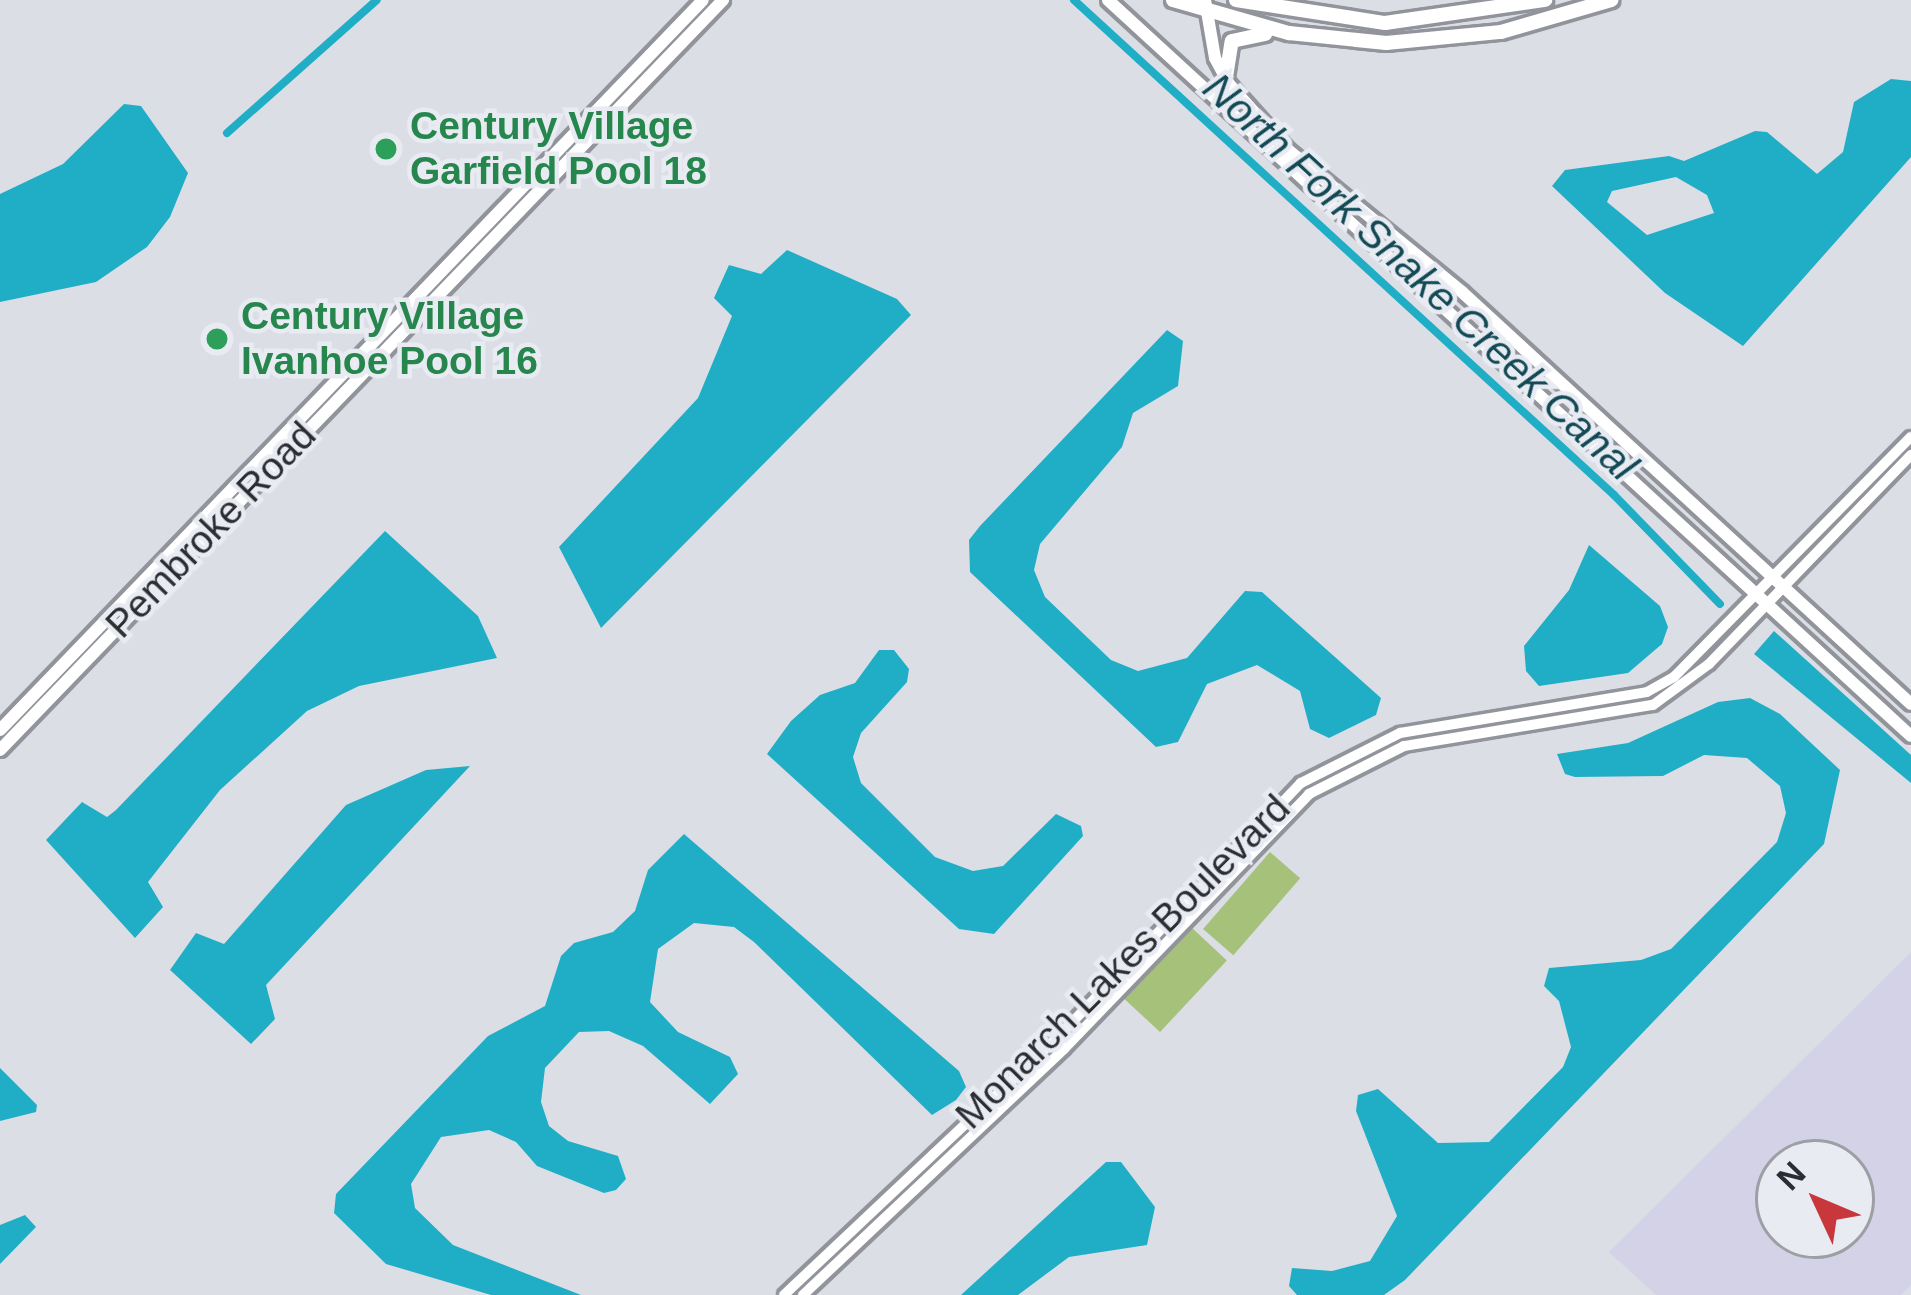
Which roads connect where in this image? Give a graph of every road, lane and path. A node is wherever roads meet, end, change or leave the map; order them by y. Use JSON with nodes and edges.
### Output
{"nodes":[{"id":1,"x":703,"y":0,"type":"edge"},
{"id":2,"x":723,"y":0,"type":"edge"},
{"id":3,"x":1108,"y":0,"type":"edge"},
{"id":4,"x":1173,"y":0,"type":"edge"},
{"id":5,"x":1236,"y":0,"type":"edge"},
{"id":6,"x":1545,"y":0,"type":"edge"},
{"id":7,"x":1611,"y":0,"type":"edge"},
{"id":8,"x":1207,"y":7,"type":"edge"},
{"id":9,"x":697,"y":16,"type":"junction"},
{"id":10,"x":1278,"y":31,"type":"junction"},
{"id":11,"x":1226,"y":77,"type":"junction"},
{"id":12,"x":1911,"y":436,"type":"edge"},
{"id":13,"x":1911,"y":455,"type":"edge"},
{"id":14,"x":1778,"y":582,"type":"junction"},
{"id":15,"x":1756,"y":593,"type":"junction"},
{"id":16,"x":1768,"y":604,"type":"junction"},
{"id":17,"x":1911,"y":704,"type":"edge"},
{"id":18,"x":0,"y":730,"type":"edge"},
{"id":19,"x":1911,"y":736,"type":"edge"},
{"id":20,"x":0,"y":750,"type":"edge"},
{"id":21,"x":784,"y":1295,"type":"edge"},
{"id":22,"x":803,"y":1295,"type":"edge"}],
"edges":[{"from":1,"to":9,"type":"main road","name":"Pembroke Road"},
{"from":2,"to":9,"type":"main road","name":"Pembroke Road"},
{"from":3,"to":15,"type":"main road"},
{"from":4,"to":8,"type":"highway"},
{"from":5,"to":6,"type":"highway"},
{"from":7,"to":10,"type":"highway"},
{"from":8,"to":10,"type":"highway"},
{"from":8,"to":11,"type":"main road"},
{"from":9,"to":18,"type":"main road","name":"Pembroke Road"},
{"from":9,"to":20,"type":"main road","name":"Pembroke Road"},
{"from":10,"to":11,"type":"highway"},
{"from":11,"to":14,"type":"main road"},
{"from":12,"to":14,"type":"street"},
{"from":13,"to":14,"type":"street"},
{"from":14,"to":15,"type":"street","name":"Monarch Lakes Boulevard"},
{"from":14,"to":16,"type":"street","name":"Monarch Lakes Boulevard"},
{"from":14,"to":17,"type":"main road"},
{"from":15,"to":16,"type":"main road"},
{"from":15,"to":21,"type":"street","name":"Monarch Lakes Boulevard"},
{"from":16,"to":19,"type":"main road"},
{"from":16,"to":22,"type":"street","name":"Monarch Lakes Boulevard"}]}
